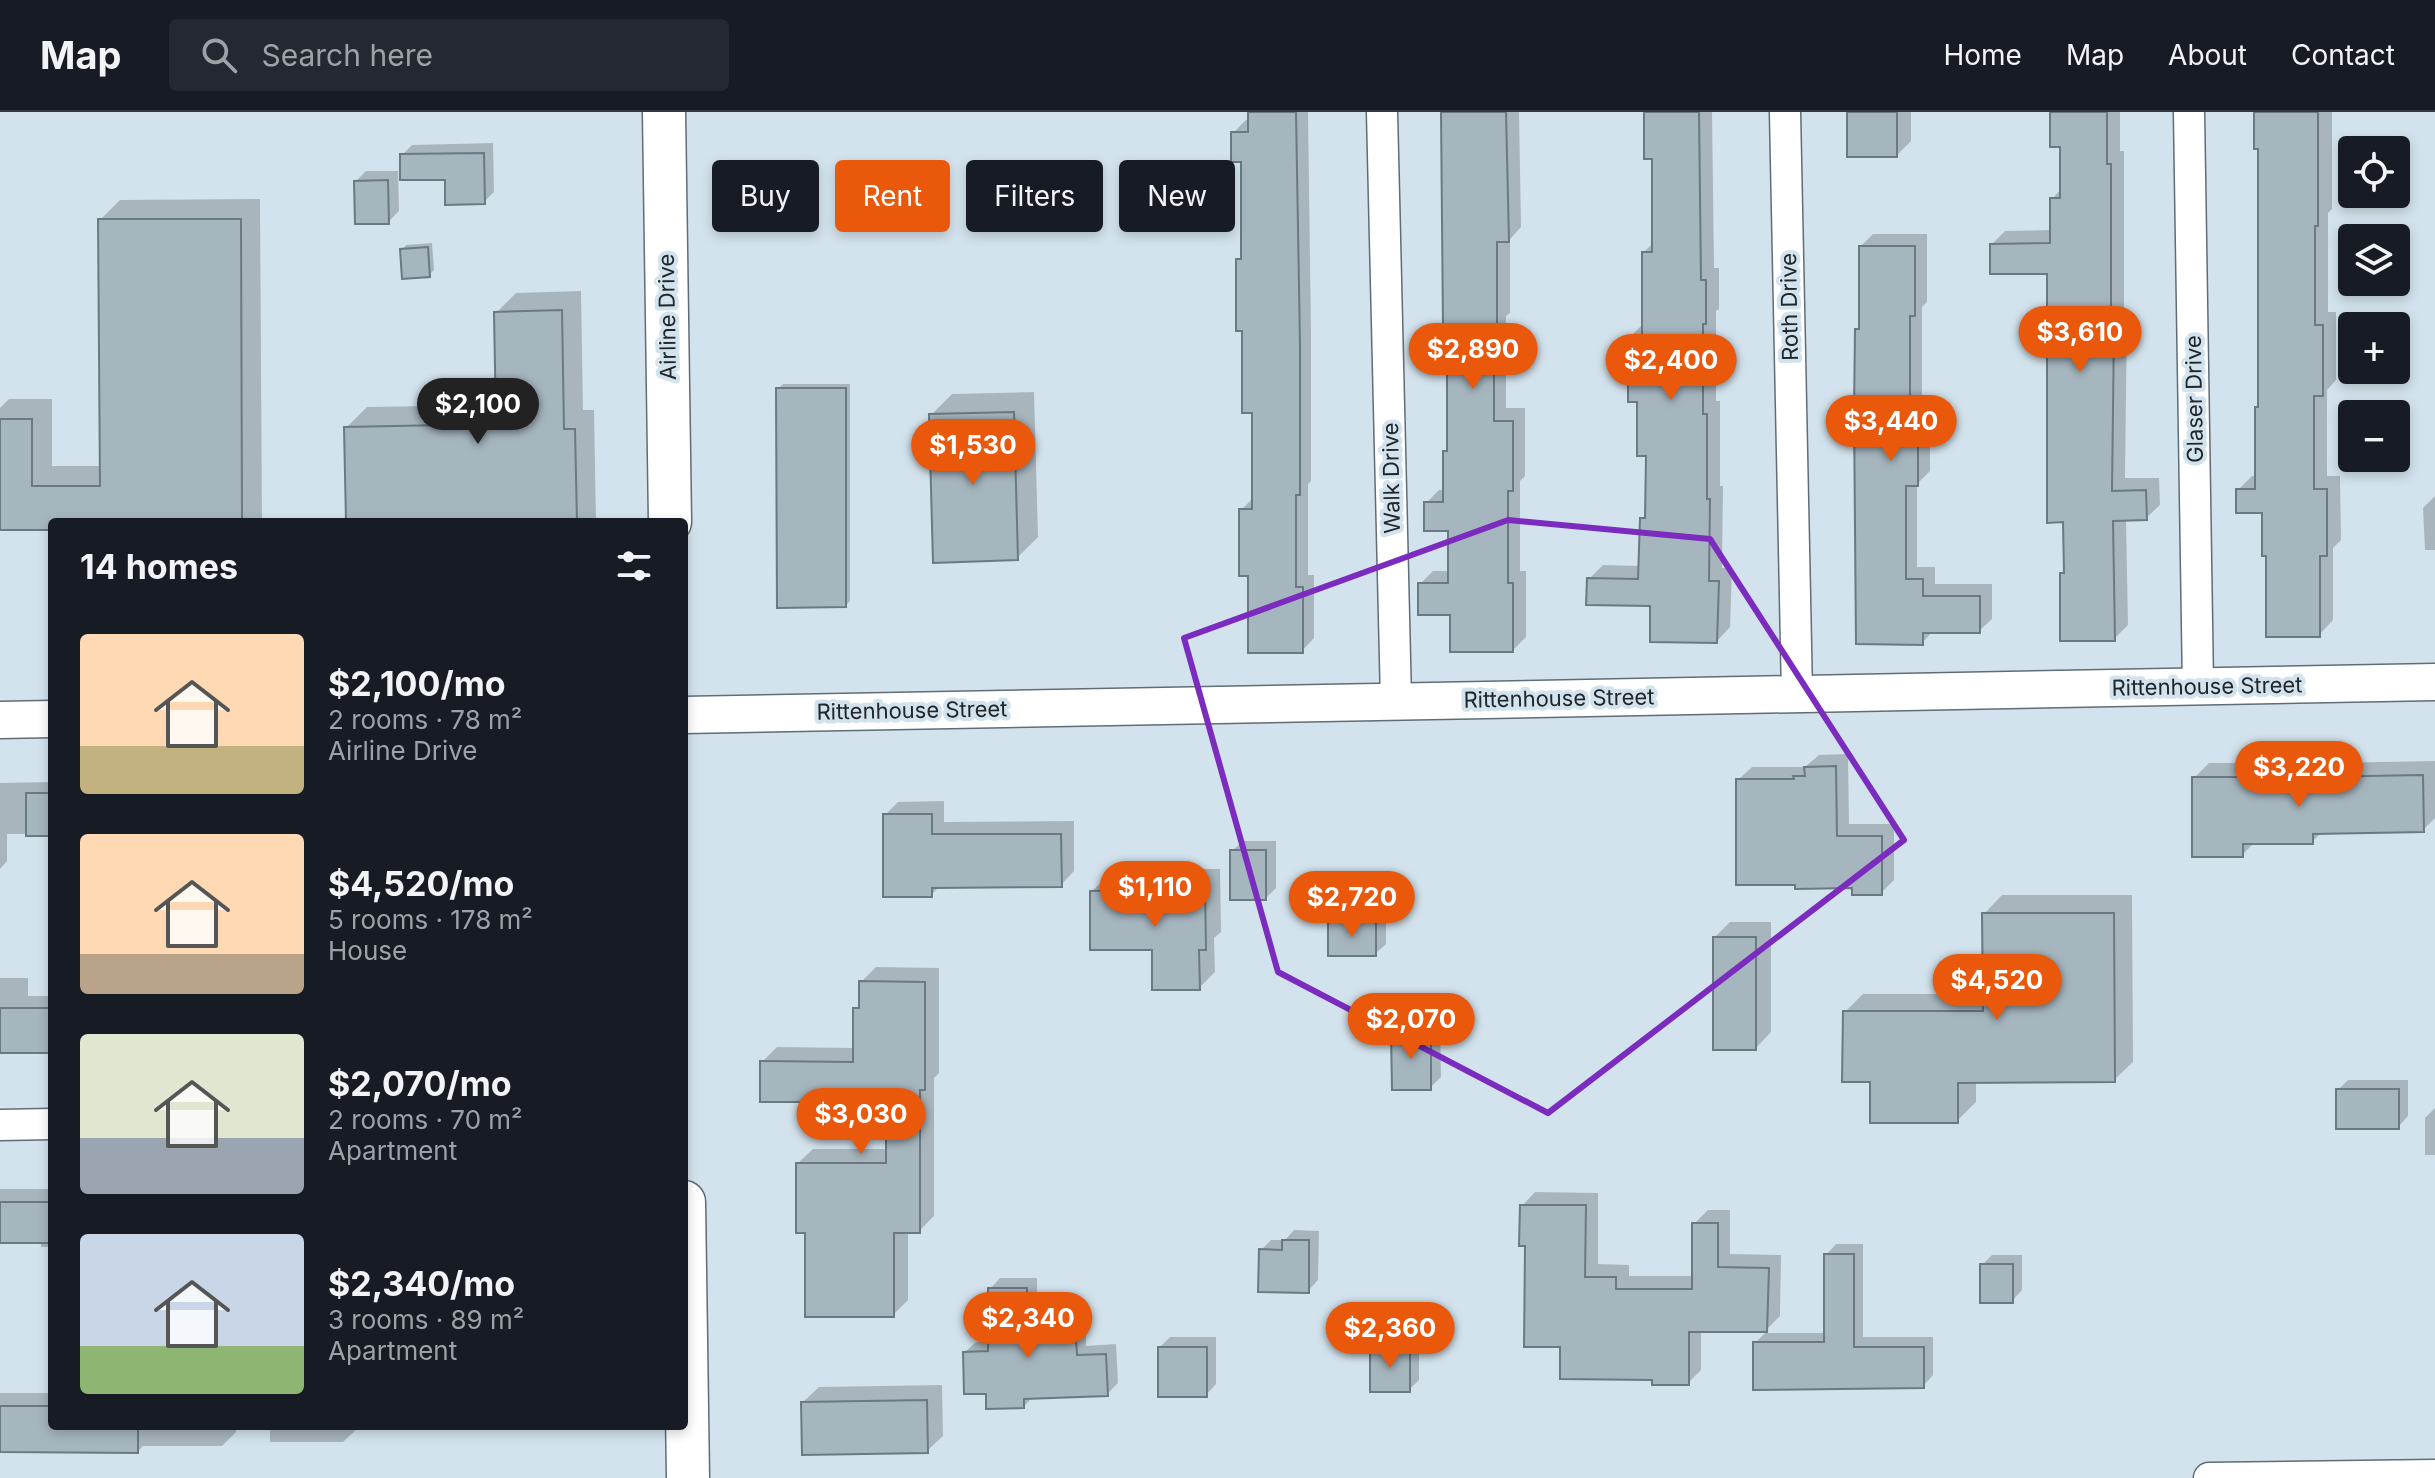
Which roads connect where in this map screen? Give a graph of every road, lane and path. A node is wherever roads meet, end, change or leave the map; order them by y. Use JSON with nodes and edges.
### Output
{"nodes":[{"id":1,"x":664,"y":112,"type":"edge"},
{"id":2,"x":1382,"y":112,"type":"edge"},
{"id":3,"x":1785,"y":112,"type":"edge"},
{"id":4,"x":2189,"y":112,"type":"edge"},
{"id":5,"x":670,"y":518,"type":"edge"},
{"id":6,"x":2435,"y":682,"type":"edge"},
{"id":7,"x":2198,"y":687,"type":"junction"},
{"id":8,"x":1797,"y":694,"type":"junction"},
{"id":9,"x":1396,"y":701,"type":"junction"},
{"id":10,"x":688,"y":715,"type":"edge"},
{"id":11,"x":48,"y":719,"type":"edge"},
{"id":12,"x":0,"y":720,"type":"edge"},
{"id":13,"x":48,"y":1124,"type":"edge"},
{"id":14,"x":0,"y":1125,"type":"edge"},
{"id":15,"x":687,"y":1430,"type":"edge"},
{"id":16,"x":2435,"y":1475,"type":"edge"},
{"id":17,"x":688,"y":1478,"type":"edge"},
{"id":18,"x":2209,"y":1478,"type":"edge"}],
"edges":[{"from":1,"to":5,"type":"main road","name":"Airline Drive"},
{"from":2,"to":9,"type":"street","name":"Walk Drive"},
{"from":3,"to":8,"type":"street","name":"Roth Drive"},
{"from":4,"to":7,"type":"street","name":"Glaser Drive"},
{"from":6,"to":7,"type":"street","name":"Rittenhouse Street"},
{"from":7,"to":8,"type":"street","name":"Rittenhouse Street"},
{"from":8,"to":9,"type":"street","name":"Rittenhouse Street"},
{"from":9,"to":10,"type":"street","name":"Rittenhouse Street"},
{"from":11,"to":12,"type":"street"},
{"from":13,"to":14,"type":"street"},
{"from":15,"to":17,"type":"main road"},
{"from":16,"to":18,"type":"street"}]}
